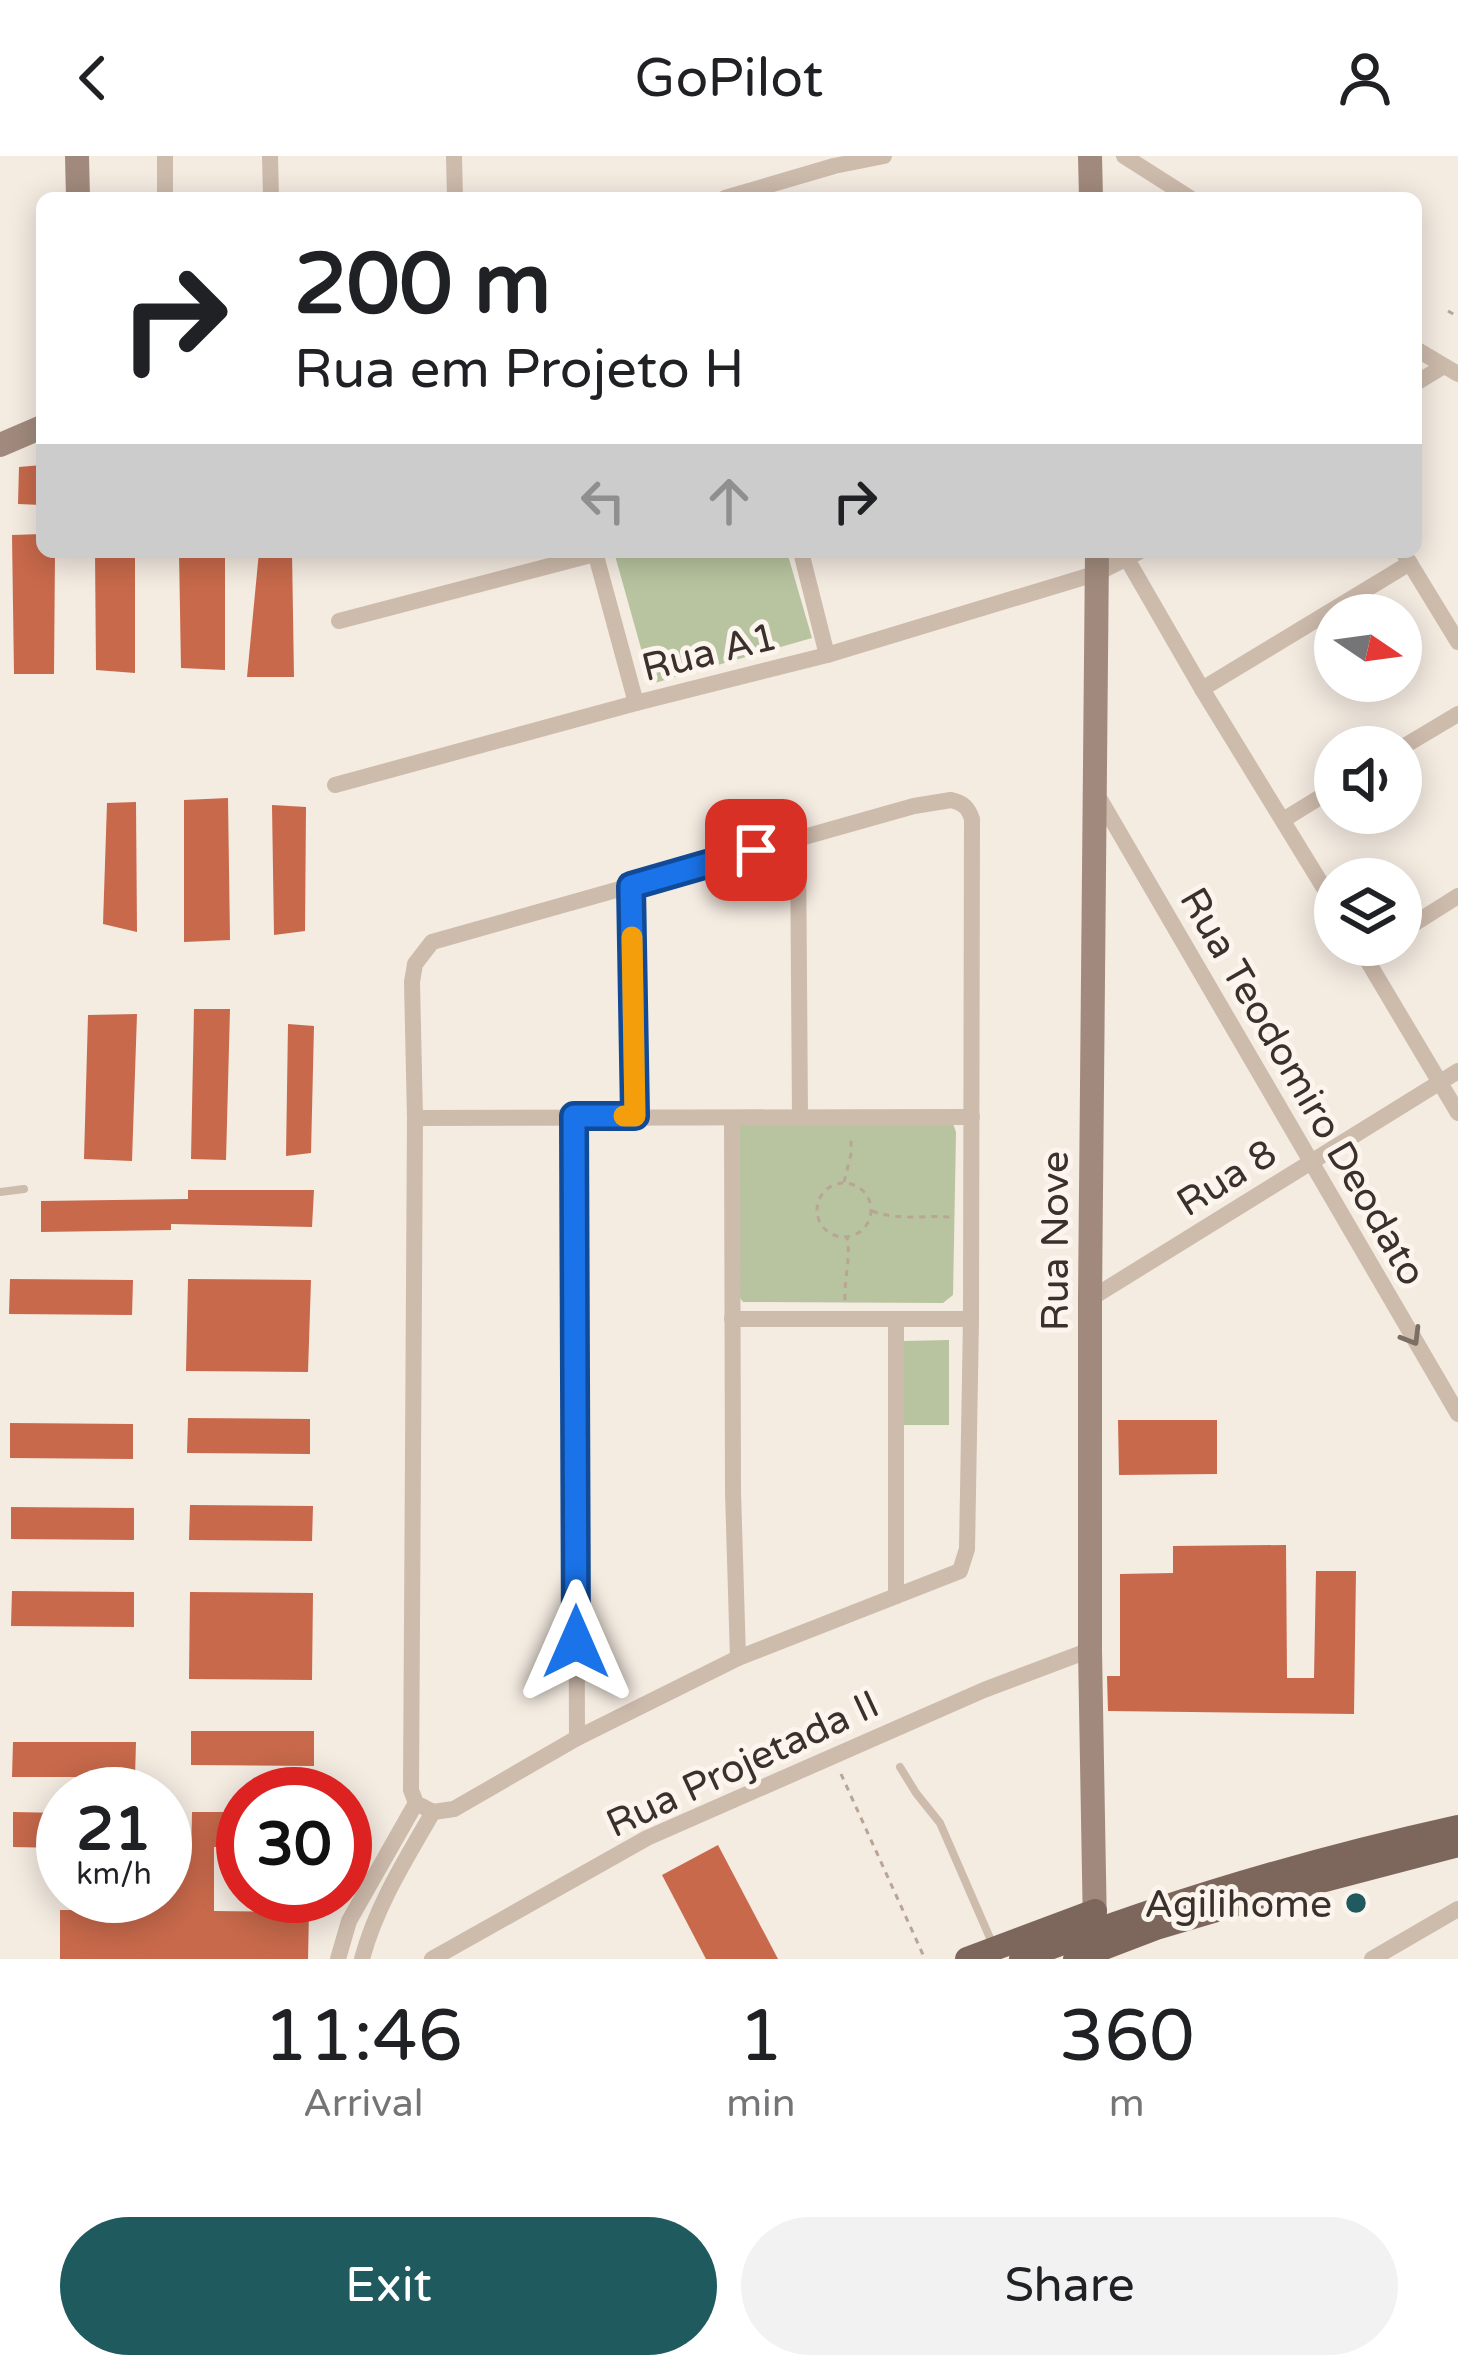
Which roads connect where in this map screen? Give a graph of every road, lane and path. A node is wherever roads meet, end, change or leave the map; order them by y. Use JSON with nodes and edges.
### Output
{"nodes":[{"id":1,"x":77,"y":156,"type":"edge"},
{"id":2,"x":165,"y":156,"type":"edge"},
{"id":3,"x":270,"y":156,"type":"edge"},
{"id":4,"x":454,"y":156,"type":"edge"},
{"id":5,"x":797,"y":156,"type":"edge"},
{"id":6,"x":884,"y":156,"type":"edge"},
{"id":7,"x":1090,"y":156,"type":"edge"},
{"id":8,"x":1124,"y":156,"type":"edge"},
{"id":9,"x":828,"y":164,"type":"edge"},
{"id":10,"x":78,"y":192,"type":"edge"},
{"id":11,"x":166,"y":192,"type":"edge"},
{"id":12,"x":271,"y":192,"type":"edge"},
{"id":13,"x":455,"y":192,"type":"edge"},
{"id":14,"x":743,"y":192,"type":"edge"},
{"id":15,"x":1091,"y":192,"type":"edge"},
{"id":16,"x":1181,"y":192,"type":"edge"},
{"id":17,"x":1448,"y":311,"type":"dead end"},
{"id":18,"x":1458,"y":317,"type":"edge"},
{"id":19,"x":1422,"y":353,"type":"edge"},
{"id":20,"x":1451,"y":370,"type":"edge"},
{"id":21,"x":1422,"y":380,"type":"edge"},
{"id":22,"x":36,"y":430,"type":"edge"},
{"id":23,"x":0,"y":445,"type":"edge"},
{"id":24,"x":576,"y":558,"type":"edge"},
{"id":25,"x":596,"y":558,"type":"edge"},
{"id":26,"x":803,"y":558,"type":"edge"},
{"id":27,"x":1134,"y":558,"type":"edge"},
{"id":28,"x":1407,"y":558,"type":"edge"},
{"id":29,"x":1098,"y":562,"type":"edge"},
{"id":30,"x":339,"y":621,"type":"dead end"},
{"id":31,"x":1458,"y":642,"type":"edge"},
{"id":32,"x":827,"y":655,"type":"junction"},
{"id":33,"x":1202,"y":689,"type":"junction"},
{"id":34,"x":636,"y":704,"type":"junction"},
{"id":35,"x":1458,"y":714,"type":"edge"},
{"id":36,"x":1422,"y":735,"type":"edge"},
{"id":37,"x":335,"y":785,"type":"dead end"},
{"id":38,"x":1094,"y":790,"type":"junction"},
{"id":39,"x":1314,"y":801,"type":"edge"},
{"id":40,"x":1283,"y":820,"type":"junction"},
{"id":41,"x":798,"y":839,"type":"junction"},
{"id":42,"x":1314,"y":871,"type":"edge"},
{"id":43,"x":631,"y":886,"type":"junction"},
{"id":44,"x":1458,"y":896,"type":"edge"},
{"id":45,"x":1422,"y":919,"type":"edge"},
{"id":46,"x":1377,"y":966,"type":"edge"},
{"id":47,"x":1458,"y":1071,"type":"edge"},
{"id":48,"x":1439,"y":1082,"type":"junction"},
{"id":49,"x":1458,"y":1113,"type":"edge"},
{"id":50,"x":574,"y":1116,"type":"junction"},
{"id":51,"x":635,"y":1116,"type":"junction"},
{"id":52,"x":415,"y":1118,"type":"junction"},
{"id":53,"x":800,"y":1118,"type":"junction"},
{"id":54,"x":973,"y":1118,"type":"junction"},
{"id":55,"x":851,"y":1119,"type":"junction"},
{"id":56,"x":732,"y":1120,"type":"junction"},
{"id":57,"x":1310,"y":1163,"type":"junction"},
{"id":58,"x":844,"y":1183,"type":"junction"},
{"id":59,"x":24,"y":1189,"type":"dead end"},
{"id":60,"x":0,"y":1192,"type":"edge"},
{"id":61,"x":871,"y":1210,"type":"junction"},
{"id":62,"x":971,"y":1217,"type":"junction"},
{"id":63,"x":847,"y":1238,"type":"junction"},
{"id":64,"x":1090,"y":1299,"type":"junction"},
{"id":65,"x":732,"y":1319,"type":"junction"},
{"id":66,"x":896,"y":1319,"type":"junction"},
{"id":67,"x":971,"y":1319,"type":"junction"},
{"id":68,"x":846,"y":1320,"type":"junction"},
{"id":69,"x":1458,"y":1414,"type":"edge"},
{"id":70,"x":896,"y":1596,"type":"junction"},
{"id":71,"x":1090,"y":1650,"type":"junction"},
{"id":72,"x":737,"y":1658,"type":"junction"},
{"id":73,"x":577,"y":1738,"type":"junction"},
{"id":74,"x":833,"y":1756,"type":"junction"},
{"id":75,"x":900,"y":1767,"type":"dead end"},
{"id":76,"x":424,"y":1808,"type":"junction"},
{"id":77,"x":1458,"y":1827,"type":"edge"},
{"id":78,"x":1458,"y":1846,"type":"edge"},
{"id":79,"x":1458,"y":1909,"type":"edge"},
{"id":80,"x":1095,"y":1920,"type":"junction"},
{"id":81,"x":994,"y":1948,"type":"junction"},
{"id":82,"x":339,"y":1955,"type":"edge"},
{"id":83,"x":362,"y":1957,"type":"edge"},
{"id":84,"x":432,"y":1959,"type":"edge"},
{"id":85,"x":925,"y":1959,"type":"edge"},
{"id":86,"x":967,"y":1959,"type":"edge"},
{"id":87,"x":1021,"y":1959,"type":"edge"},
{"id":88,"x":1075,"y":1959,"type":"edge"},
{"id":89,"x":1372,"y":1959,"type":"edge"}],
"edges":[{"from":1,"to":10,"type":"street"},
{"from":2,"to":11,"type":"street"},
{"from":3,"to":12,"type":"street"},
{"from":4,"to":13,"type":"street"},
{"from":5,"to":9,"type":"street"},
{"from":6,"to":9,"type":"street"},
{"from":7,"to":15,"type":"street"},
{"from":8,"to":16,"type":"street"},
{"from":9,"to":14,"type":"street"},
{"from":17,"to":18,"type":"path"},
{"from":19,"to":20,"type":"street"},
{"from":20,"to":21,"type":"street"},
{"from":22,"to":23,"type":"street"},
{"from":24,"to":30,"type":"street"},
{"from":25,"to":34,"type":"street"},
{"from":26,"to":32,"type":"street"},
{"from":27,"to":33,"type":"street"},
{"from":28,"to":31,"type":"street"},
{"from":28,"to":33,"type":"street"},
{"from":29,"to":32,"type":"street","name":"Rua A1"},
{"from":29,"to":38,"type":"street","name":"Rua Nove"},
{"from":32,"to":34,"type":"street","name":"Rua A1"},
{"from":33,"to":40,"type":"street"},
{"from":34,"to":37,"type":"street","name":"Rua A1"},
{"from":35,"to":36,"type":"street"},
{"from":38,"to":57,"type":"street","name":"Rua Teodomiro Deodato"},
{"from":38,"to":64,"type":"street","name":"Rua Nove"},
{"from":39,"to":40,"type":"street"},
{"from":40,"to":42,"type":"street"},
{"from":41,"to":43,"type":"street"},
{"from":41,"to":53,"type":"street"},
{"from":41,"to":54,"type":"street"},
{"from":43,"to":51,"type":"street"},
{"from":43,"to":52,"type":"street"},
{"from":44,"to":45,"type":"street"},
{"from":46,"to":48,"type":"street"},
{"from":47,"to":48,"type":"street","name":"Rua 8"},
{"from":48,"to":49,"type":"street"},
{"from":48,"to":57,"type":"street","name":"Rua 8"},
{"from":50,"to":51,"type":"street"},
{"from":50,"to":52,"type":"street"},
{"from":50,"to":73,"type":"street"},
{"from":51,"to":56,"type":"street"},
{"from":52,"to":76,"type":"street"},
{"from":53,"to":55,"type":"street"},
{"from":53,"to":56,"type":"street"},
{"from":54,"to":55,"type":"street"},
{"from":54,"to":62,"type":"street"},
{"from":55,"to":58,"type":"path"},
{"from":56,"to":65,"type":"street"},
{"from":57,"to":64,"type":"street","name":"Rua 8"},
{"from":57,"to":69,"type":"street","name":"Rua Teodomiro Deodato","one_way":true},
{"from":58,"to":61,"type":"path"},
{"from":58,"to":63,"type":"path"},
{"from":59,"to":60,"type":"lane"},
{"from":61,"to":62,"type":"path"},
{"from":61,"to":63,"type":"path"},
{"from":62,"to":67,"type":"street"},
{"from":63,"to":68,"type":"path"},
{"from":64,"to":71,"type":"street","name":"Rua Nove"},
{"from":65,"to":68,"type":"street"},
{"from":65,"to":72,"type":"street"},
{"from":66,"to":67,"type":"street"},
{"from":66,"to":68,"type":"street"},
{"from":66,"to":70,"type":"street"},
{"from":67,"to":70,"type":"street"},
{"from":70,"to":72,"type":"street"},
{"from":71,"to":74,"type":"street","name":"Rua Projetada II"},
{"from":71,"to":80,"type":"street","name":"Rua Nove"},
{"from":72,"to":73,"type":"street"},
{"from":73,"to":76,"type":"street"},
{"from":74,"to":84,"type":"street","name":"Rua Projetada II"},
{"from":74,"to":85,"type":"path"},
{"from":75,"to":81,"type":"lane"},
{"from":76,"to":82,"type":"street"},
{"from":76,"to":83,"type":"street"},
{"from":77,"to":80,"type":"main road"},
{"from":78,"to":88,"type":"main road"},
{"from":79,"to":89,"type":"street"},
{"from":80,"to":81,"type":"main road"},
{"from":80,"to":87,"type":"main road"},
{"from":81,"to":86,"type":"main road"},
{"from":82,"to":83,"type":"street"}]}
